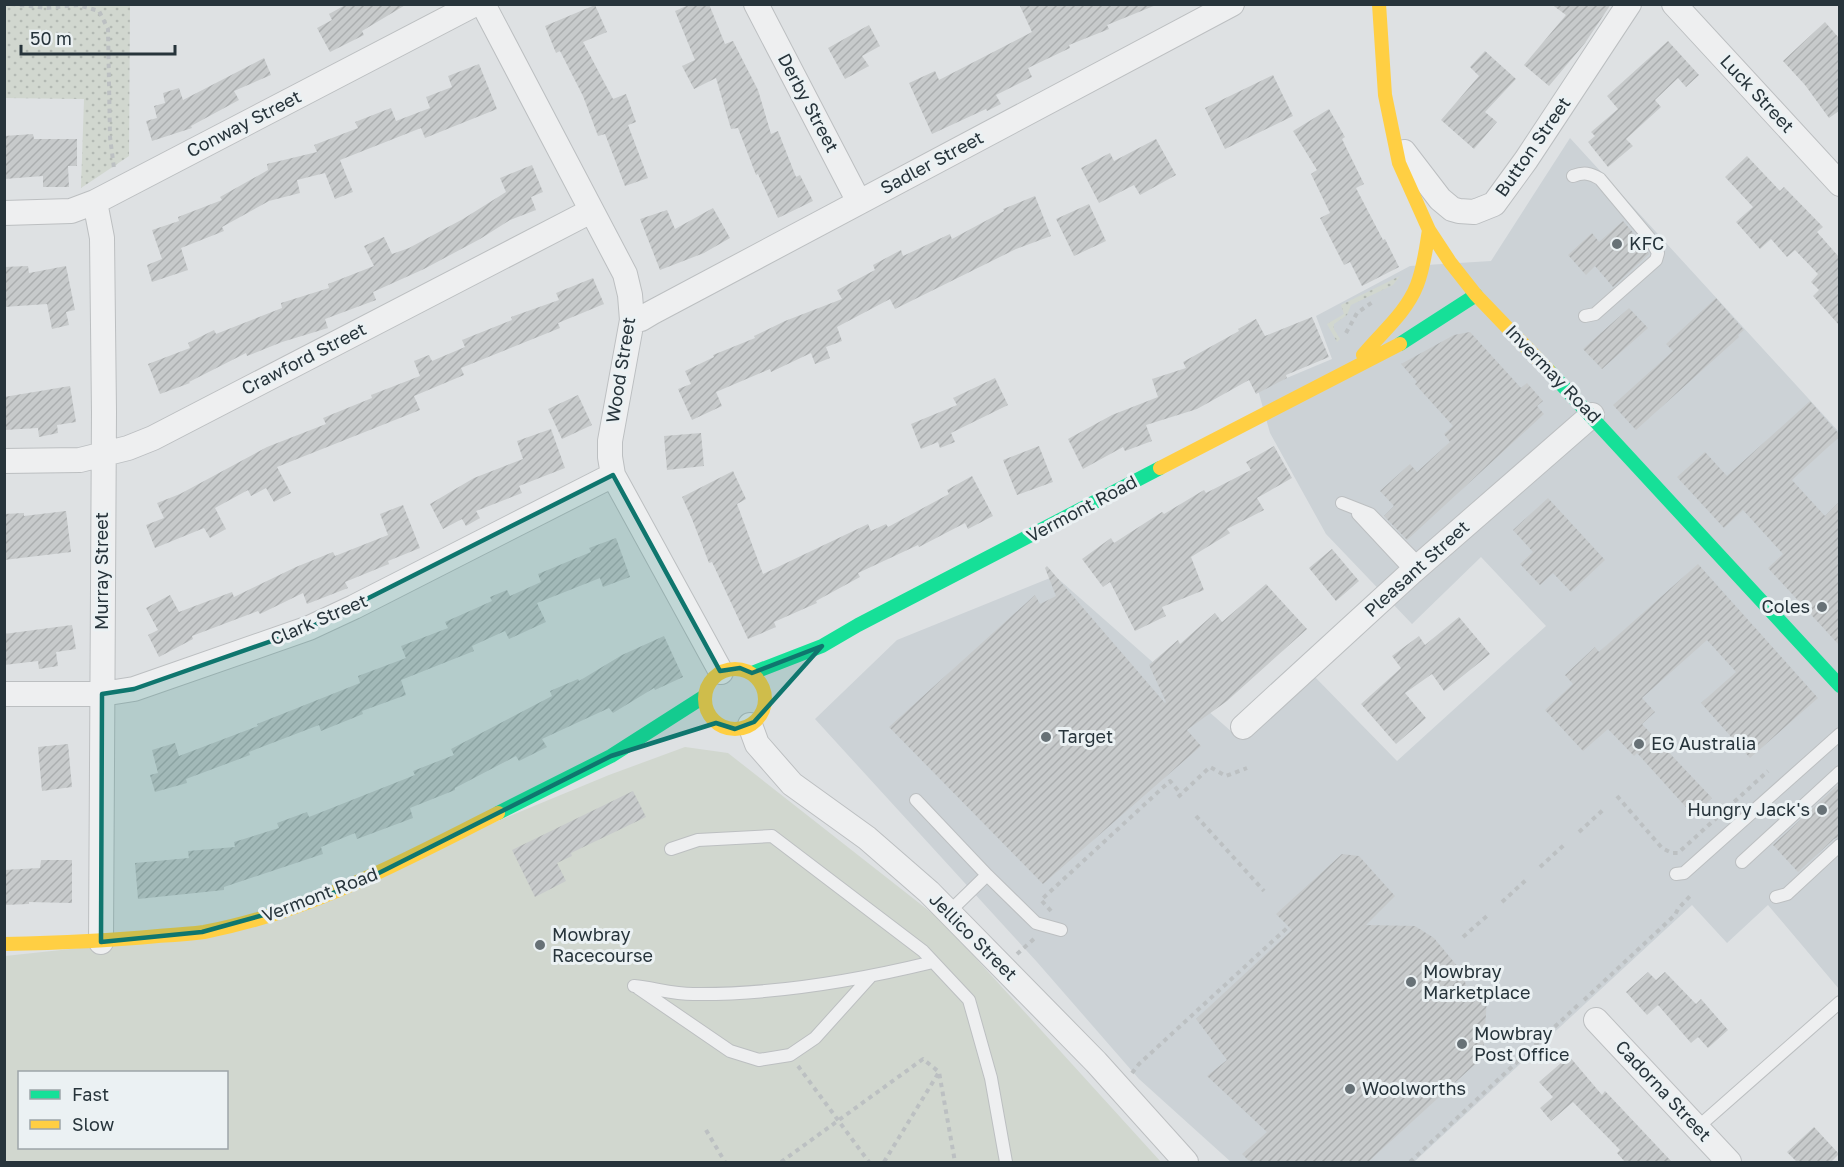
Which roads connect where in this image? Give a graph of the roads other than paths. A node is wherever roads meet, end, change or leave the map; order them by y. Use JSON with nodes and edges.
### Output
{"nodes":[{"id":1,"x":475,"y":4,"type":"edge"},
{"id":2,"x":483,"y":4,"type":"edge"},
{"id":3,"x":756,"y":4,"type":"edge"},
{"id":4,"x":1232,"y":4,"type":"edge"},
{"id":5,"x":1379,"y":4,"type":"edge"},
{"id":6,"x":1629,"y":4,"type":"edge"},
{"id":7,"x":1674,"y":4,"type":"edge"},
{"id":8,"x":1392,"y":136,"type":"junction"},
{"id":9,"x":1573,"y":176,"type":"dead end"},
{"id":10,"x":1839,"y":184,"type":"edge"},
{"id":11,"x":96,"y":202,"type":"junction"},
{"id":12,"x":860,"y":202,"type":"junction"},
{"id":13,"x":591,"y":211,"type":"junction"},
{"id":14,"x":4,"y":213,"type":"edge"},
{"id":15,"x":1429,"y":230,"type":"junction"},
{"id":16,"x":1462,"y":279,"type":"junction"},
{"id":17,"x":1449,"y":289,"type":"dead end"},
{"id":18,"x":1476,"y":295,"type":"junction"},
{"id":19,"x":1419,"y":313,"type":"dead end"},
{"id":20,"x":1585,"y":316,"type":"dead end"},
{"id":21,"x":632,"y":320,"type":"junction"},
{"id":22,"x":1358,"y":361,"type":"junction"},
{"id":23,"x":1342,"y":373,"type":"junction"},
{"id":24,"x":1592,"y":415,"type":"junction"},
{"id":25,"x":103,"y":456,"type":"junction"},
{"id":26,"x":4,"y":461,"type":"edge"},
{"id":27,"x":613,"y":475,"type":"junction"},
{"id":28,"x":1413,"y":572,"type":"junction"},
{"id":29,"x":822,"y":646,"type":"junction"},
{"id":30,"x":803,"y":668,"type":"dead end"},
{"id":31,"x":721,"y":672,"type":"junction"},
{"id":32,"x":752,"y":673,"type":"junction"},
{"id":33,"x":1839,"y":686,"type":"edge"},
{"id":34,"x":782,"y":690,"type":"dead end"},
{"id":35,"x":4,"y":694,"type":"edge"},
{"id":36,"x":102,"y":694,"type":"junction"},
{"id":37,"x":705,"y":696,"type":"junction"},
{"id":38,"x":765,"y":706,"type":"junction"},
{"id":39,"x":716,"y":723,"type":"junction"},
{"id":40,"x":750,"y":725,"type":"junction"},
{"id":41,"x":1243,"y":727,"type":"dead end"},
{"id":42,"x":699,"y":729,"type":"dead end"},
{"id":43,"x":1839,"y":734,"type":"edge"},
{"id":44,"x":662,"y":741,"type":"dead end"},
{"id":45,"x":611,"y":756,"type":"junction"},
{"id":46,"x":1839,"y":772,"type":"edge"},
{"id":47,"x":916,"y":800,"type":"dead end"},
{"id":48,"x":1839,"y":845,"type":"edge"},
{"id":49,"x":671,"y":849,"type":"dead end"},
{"id":50,"x":1742,"y":862,"type":"dead end"},
{"id":51,"x":1676,"y":874,"type":"dead end"},
{"id":52,"x":987,"y":875,"type":"junction"},
{"id":53,"x":1776,"y":897,"type":"dead end"},
{"id":54,"x":949,"y":912,"type":"junction"},
{"id":55,"x":1061,"y":930,"type":"dead end"},
{"id":56,"x":101,"y":942,"type":"junction"},
{"id":57,"x":4,"y":944,"type":"edge"},
{"id":58,"x":933,"y":962,"type":"junction"},
{"id":59,"x":870,"y":977,"type":"junction"},
{"id":60,"x":1839,"y":1002,"type":"edge"},
{"id":61,"x":1596,"y":1020,"type":"dead end"},
{"id":62,"x":1698,"y":1127,"type":"junction"},
{"id":63,"x":1006,"y":1162,"type":"edge"},
{"id":64,"x":1186,"y":1162,"type":"edge"},
{"id":65,"x":1729,"y":1162,"type":"edge"}],
"edges":[{"from":1,"to":11,"type":"street","name":"Conway Street"},
{"from":2,"to":13,"type":"street","name":"Wood Street"},
{"from":3,"to":12,"type":"street","name":"Derby Street"},
{"from":4,"to":12,"type":"street","name":"Sadler Street"},
{"from":5,"to":8,"type":"street","name":"Invermay Road"},
{"from":6,"to":8,"type":"street","name":"Button Street"},
{"from":7,"to":10,"type":"street","name":"Luck Street"},
{"from":8,"to":15,"type":"street","name":"Invermay Road"},
{"from":9,"to":20,"type":"lane"},
{"from":11,"to":14,"type":"street","name":"Conway Street"},
{"from":11,"to":25,"type":"street","name":"Murray Street"},
{"from":12,"to":21,"type":"street","name":"Sadler Street"},
{"from":13,"to":21,"type":"street","name":"Wood Street"},
{"from":13,"to":25,"type":"street","name":"Crawford Street"},
{"from":15,"to":16,"type":"street","name":"Invermay Road"},
{"from":15,"to":22,"type":"street"},
{"from":16,"to":17,"type":"street"},
{"from":16,"to":18,"type":"street","name":"Invermay Road"},
{"from":18,"to":23,"type":"street","name":"Vermont Road"},
{"from":18,"to":24,"type":"street","name":"Invermay Road"},
{"from":19,"to":22,"type":"street","name":"Vermont Road"},
{"from":21,"to":27,"type":"street","name":"Wood Street"},
{"from":22,"to":23,"type":"street","name":"Vermont Road"},
{"from":23,"to":29,"type":"street","name":"Vermont Road"},
{"from":24,"to":28,"type":"street","name":"Pleasant Street"},
{"from":24,"to":33,"type":"street","name":"Invermay Road"},
{"from":25,"to":26,"type":"street","name":"Crawford Street"},
{"from":25,"to":36,"type":"street","name":"Murray Street"},
{"from":27,"to":31,"type":"street","name":"Wood Street"},
{"from":27,"to":36,"type":"street","name":"Clark Street"},
{"from":28,"to":28,"type":"lane"},
{"from":28,"to":41,"type":"street","name":"Pleasant Street"},
{"from":29,"to":30,"type":"street","name":"Vermont Road"},
{"from":29,"to":32,"type":"street","name":"Vermont Road"},
{"from":31,"to":32,"type":"street","name":"Vermont Road"},
{"from":31,"to":37,"type":"street","name":"Vermont Road"},
{"from":32,"to":38,"type":"street"},
{"from":34,"to":38,"type":"street"},
{"from":35,"to":36,"type":"street","name":"Clark Street"},
{"from":36,"to":56,"type":"street","name":"Murray Street"},
{"from":37,"to":39,"type":"street"},
{"from":37,"to":45,"type":"street","name":"Vermont Road"},
{"from":38,"to":40,"type":"street"},
{"from":39,"to":40,"type":"street"},
{"from":39,"to":42,"type":"street"},
{"from":40,"to":54,"type":"street","name":"Jellico Street"},
{"from":43,"to":51,"type":"lane"},
{"from":44,"to":45,"type":"street","name":"Vermont Road"},
{"from":45,"to":56,"type":"street","name":"Vermont Road"},
{"from":46,"to":50,"type":"lane"},
{"from":47,"to":52,"type":"lane"},
{"from":48,"to":53,"type":"lane"},
{"from":49,"to":58,"type":"lane"},
{"from":52,"to":54,"type":"lane"},
{"from":52,"to":55,"type":"lane"},
{"from":54,"to":64,"type":"street","name":"Jellico Street"},
{"from":56,"to":57,"type":"street","name":"Vermont Road"},
{"from":58,"to":59,"type":"lane"},
{"from":58,"to":63,"type":"lane"},
{"from":59,"to":59,"type":"lane"},
{"from":60,"to":62,"type":"lane"},
{"from":61,"to":62,"type":"street","name":"Cadorna Street"},
{"from":62,"to":65,"type":"street","name":"Cadorna Street"}]}
